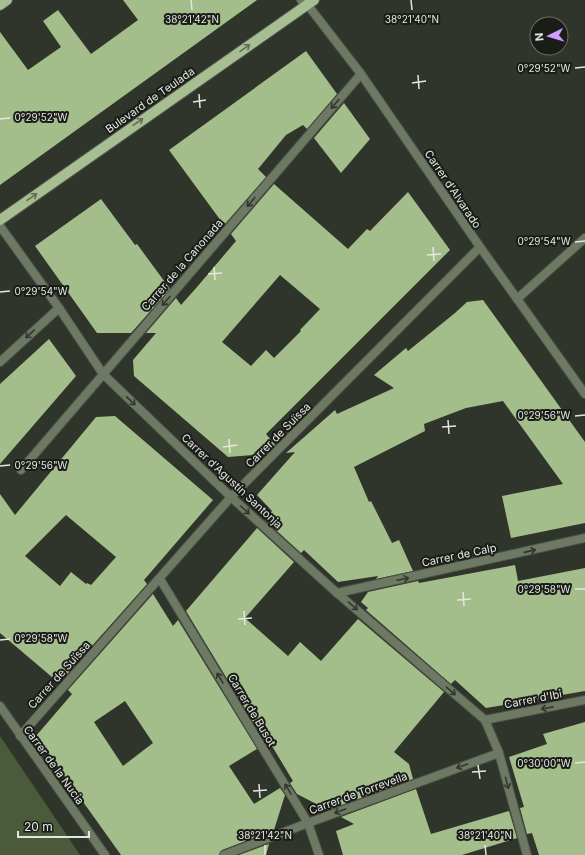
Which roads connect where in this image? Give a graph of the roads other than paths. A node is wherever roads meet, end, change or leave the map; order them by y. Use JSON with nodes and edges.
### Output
{"nodes":[{"id":1,"x":7,"y":0,"type":"edge"},
{"id":2,"x":307,"y":1,"type":"edge"},
{"id":3,"x":0,"y":5,"type":"edge"},
{"id":4,"x":361,"y":74,"type":"junction"},
{"id":5,"x":0,"y":220,"type":"edge"},
{"id":6,"x":0,"y":226,"type":"edge"},
{"id":7,"x":585,"y":238,"type":"edge"},
{"id":8,"x":480,"y":247,"type":"junction"},
{"id":9,"x":517,"y":299,"type":"junction"},
{"id":10,"x":59,"y":308,"type":"junction"},
{"id":11,"x":0,"y":362,"type":"edge"},
{"id":12,"x":103,"y":374,"type":"junction"},
{"id":13,"x":585,"y":394,"type":"edge"},
{"id":14,"x":21,"y":470,"type":"dead end"},
{"id":15,"x":231,"y":497,"type":"junction"},
{"id":16,"x":585,"y":538,"type":"edge"},
{"id":17,"x":160,"y":579,"type":"junction"},
{"id":18,"x":337,"y":593,"type":"junction"},
{"id":19,"x":585,"y":700,"type":"edge"},
{"id":20,"x":0,"y":706,"type":"edge"},
{"id":21,"x":485,"y":720,"type":"junction"},
{"id":22,"x":20,"y":736,"type":"junction"},
{"id":23,"x":499,"y":753,"type":"junction"},
{"id":24,"x":308,"y":823,"type":"junction"},
{"id":25,"x":105,"y":855,"type":"edge"},
{"id":26,"x":224,"y":855,"type":"edge"},
{"id":27,"x":319,"y":855,"type":"edge"},
{"id":28,"x":527,"y":855,"type":"edge"}],
"edges":[{"from":1,"to":3,"type":"main road"},
{"from":2,"to":4,"type":"street","name":"Carrer d'Alvarado"},
{"from":5,"to":2,"type":"main road","name":"Bulevard de Teulada","one_way":true},
{"from":4,"to":8,"type":"street","name":"Carrer d'Alvarado"},
{"from":4,"to":12,"type":"street","name":"Carrer de la Canonada","one_way":true},
{"from":6,"to":10,"type":"street","name":"Carrer d'Agustín Santonja"},
{"from":7,"to":9,"type":"street"},
{"from":8,"to":9,"type":"street","name":"Carrer d'Alvarado"},
{"from":8,"to":15,"type":"street","name":"Carrer de Suïssa"},
{"from":9,"to":13,"type":"street","name":"Carrer d'Alvarado"},
{"from":10,"to":11,"type":"street","one_way":true},
{"from":10,"to":12,"type":"street","name":"Carrer d'Agustín Santonja"},
{"from":12,"to":14,"type":"street","name":"Carrer de la Canonada"},
{"from":12,"to":15,"type":"street","name":"Carrer d'Agustín Santonja","one_way":true},
{"from":15,"to":17,"type":"street","name":"Carrer de Suïssa"},
{"from":15,"to":18,"type":"street","name":"Carrer d'Agustín Santonja","one_way":true},
{"from":18,"to":16,"type":"street","name":"Carrer de Calp","one_way":true},
{"from":17,"to":22,"type":"street","name":"Carrer de Suïssa"},
{"from":24,"to":17,"type":"street","name":"Carrer de Busot","one_way":true},
{"from":18,"to":21,"type":"street","name":"Carrer d'Agustín Santonja","one_way":true},
{"from":19,"to":21,"type":"street","name":"Carrer d'Ibi","one_way":true},
{"from":20,"to":22,"type":"street","name":"Carrer de la Nucia"},
{"from":21,"to":23,"type":"street"},
{"from":22,"to":25,"type":"street","name":"Carrer de la Nucia"},
{"from":23,"to":24,"type":"street","name":"Carrer de Torrevella","one_way":true},
{"from":23,"to":28,"type":"street","one_way":true},
{"from":24,"to":26,"type":"street","name":"Carrer de Torrevella"},
{"from":24,"to":27,"type":"street","name":"Carrer de Busot"}]}
